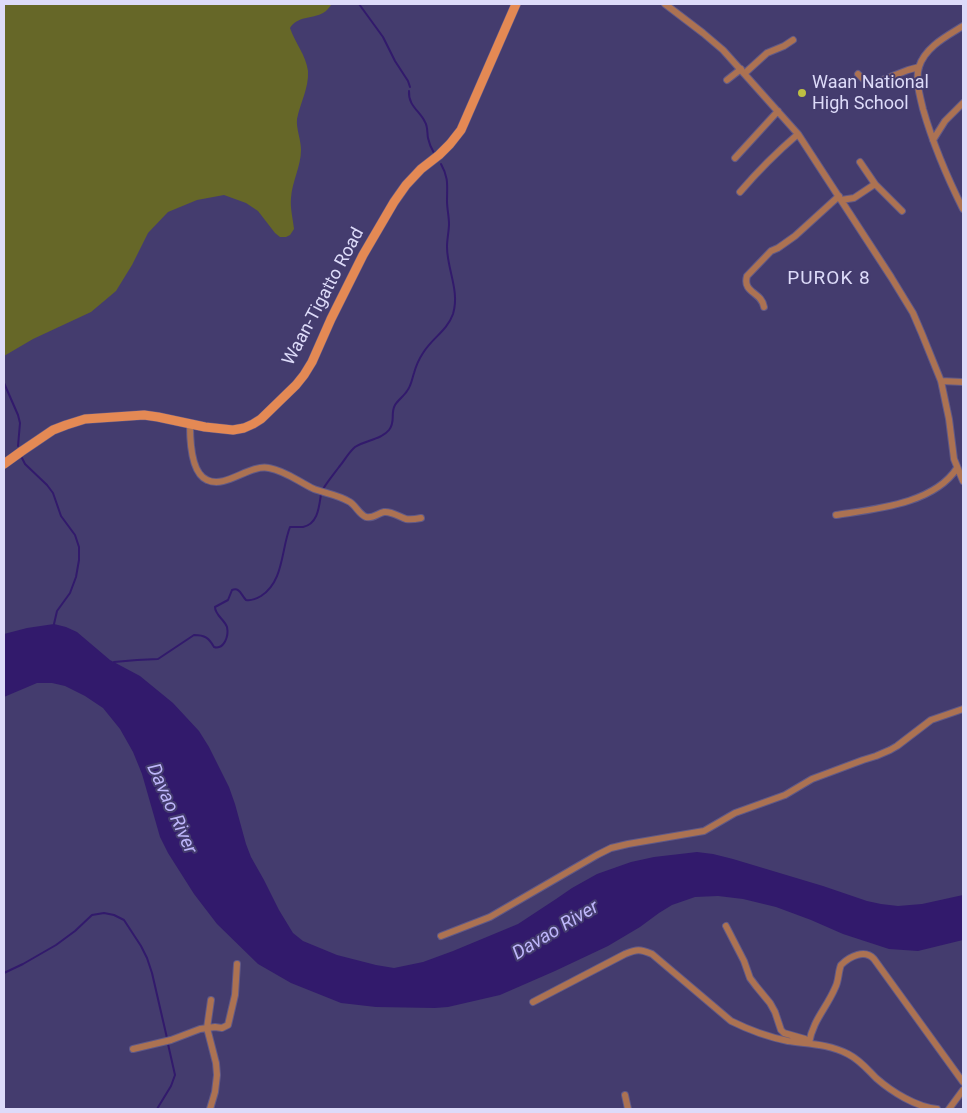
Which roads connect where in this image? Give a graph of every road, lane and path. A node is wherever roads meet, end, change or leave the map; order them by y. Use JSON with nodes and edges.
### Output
{"nodes":[{"id":1,"x":516,"y":4,"type":"edge"},
{"id":2,"x":665,"y":4,"type":"edge"},
{"id":3,"x":963,"y":26,"type":"edge"},
{"id":4,"x":792,"y":40,"type":"dead end"},
{"id":5,"x":919,"y":67,"type":"junction"},
{"id":6,"x":743,"y":71,"type":"junction"},
{"id":7,"x":858,"y":74,"type":"dead end"},
{"id":8,"x":727,"y":80,"type":"dead end"},
{"id":9,"x":963,"y":103,"type":"edge"},
{"id":10,"x":778,"y":111,"type":"junction"},
{"id":11,"x":798,"y":134,"type":"junction"},
{"id":12,"x":933,"y":140,"type":"junction"},
{"id":13,"x":734,"y":158,"type":"dead end"},
{"id":14,"x":860,"y":162,"type":"dead end"},
{"id":15,"x":875,"y":184,"type":"junction"},
{"id":16,"x":740,"y":192,"type":"dead end"},
{"id":17,"x":840,"y":198,"type":"junction"},
{"id":18,"x":963,"y":209,"type":"edge"},
{"id":19,"x":902,"y":211,"type":"dead end"},
{"id":20,"x":764,"y":307,"type":"dead end"},
{"id":21,"x":941,"y":381,"type":"junction"},
{"id":22,"x":963,"y":382,"type":"edge"},
{"id":23,"x":190,"y":425,"type":"junction"},
{"id":24,"x":4,"y":464,"type":"edge"},
{"id":25,"x":957,"y":468,"type":"junction"},
{"id":26,"x":963,"y":481,"type":"edge"},
{"id":27,"x":836,"y":515,"type":"dead end"},
{"id":28,"x":421,"y":518,"type":"dead end"},
{"id":29,"x":963,"y":709,"type":"edge"},
{"id":30,"x":726,"y":926,"type":"dead end"},
{"id":31,"x":441,"y":936,"type":"dead end"},
{"id":32,"x":237,"y":964,"type":"dead end"},
{"id":33,"x":211,"y":1000,"type":"dead end"},
{"id":34,"x":533,"y":1002,"type":"dead end"},
{"id":35,"x":207,"y":1028,"type":"junction"},
{"id":36,"x":809,"y":1043,"type":"junction"},
{"id":37,"x":133,"y":1049,"type":"dead end"},
{"id":38,"x":963,"y":1082,"type":"edge"},
{"id":39,"x":963,"y":1090,"type":"edge"},
{"id":40,"x":625,"y":1095,"type":"dead end"},
{"id":41,"x":210,"y":1109,"type":"edge"},
{"id":42,"x":628,"y":1109,"type":"edge"},
{"id":43,"x":937,"y":1109,"type":"edge"},
{"id":44,"x":948,"y":1109,"type":"edge"}],
"edges":[{"from":1,"to":23,"type":"street","name":"Waan-Tigatto Road"},
{"from":2,"to":6,"type":"street"},
{"from":3,"to":5,"type":"street"},
{"from":4,"to":6,"type":"street"},
{"from":5,"to":7,"type":"street"},
{"from":5,"to":12,"type":"street"},
{"from":6,"to":8,"type":"street"},
{"from":6,"to":10,"type":"street"},
{"from":9,"to":12,"type":"street"},
{"from":10,"to":11,"type":"street"},
{"from":10,"to":13,"type":"street"},
{"from":11,"to":16,"type":"street"},
{"from":11,"to":17,"type":"street"},
{"from":12,"to":18,"type":"street"},
{"from":14,"to":15,"type":"street"},
{"from":15,"to":17,"type":"street"},
{"from":15,"to":19,"type":"street"},
{"from":17,"to":20,"type":"street"},
{"from":17,"to":21,"type":"street"},
{"from":21,"to":22,"type":"street"},
{"from":21,"to":25,"type":"street"},
{"from":23,"to":24,"type":"street","name":"Waan-Tigatto Road"},
{"from":23,"to":28,"type":"street"},
{"from":25,"to":26,"type":"street"},
{"from":25,"to":27,"type":"street"},
{"from":29,"to":31,"type":"street"},
{"from":30,"to":36,"type":"street"},
{"from":32,"to":35,"type":"street"},
{"from":33,"to":35,"type":"street"},
{"from":34,"to":36,"type":"street"},
{"from":35,"to":37,"type":"street"},
{"from":35,"to":41,"type":"street"},
{"from":36,"to":38,"type":"street"},
{"from":36,"to":43,"type":"street"},
{"from":39,"to":44,"type":"street"},
{"from":40,"to":42,"type":"street"}]}
